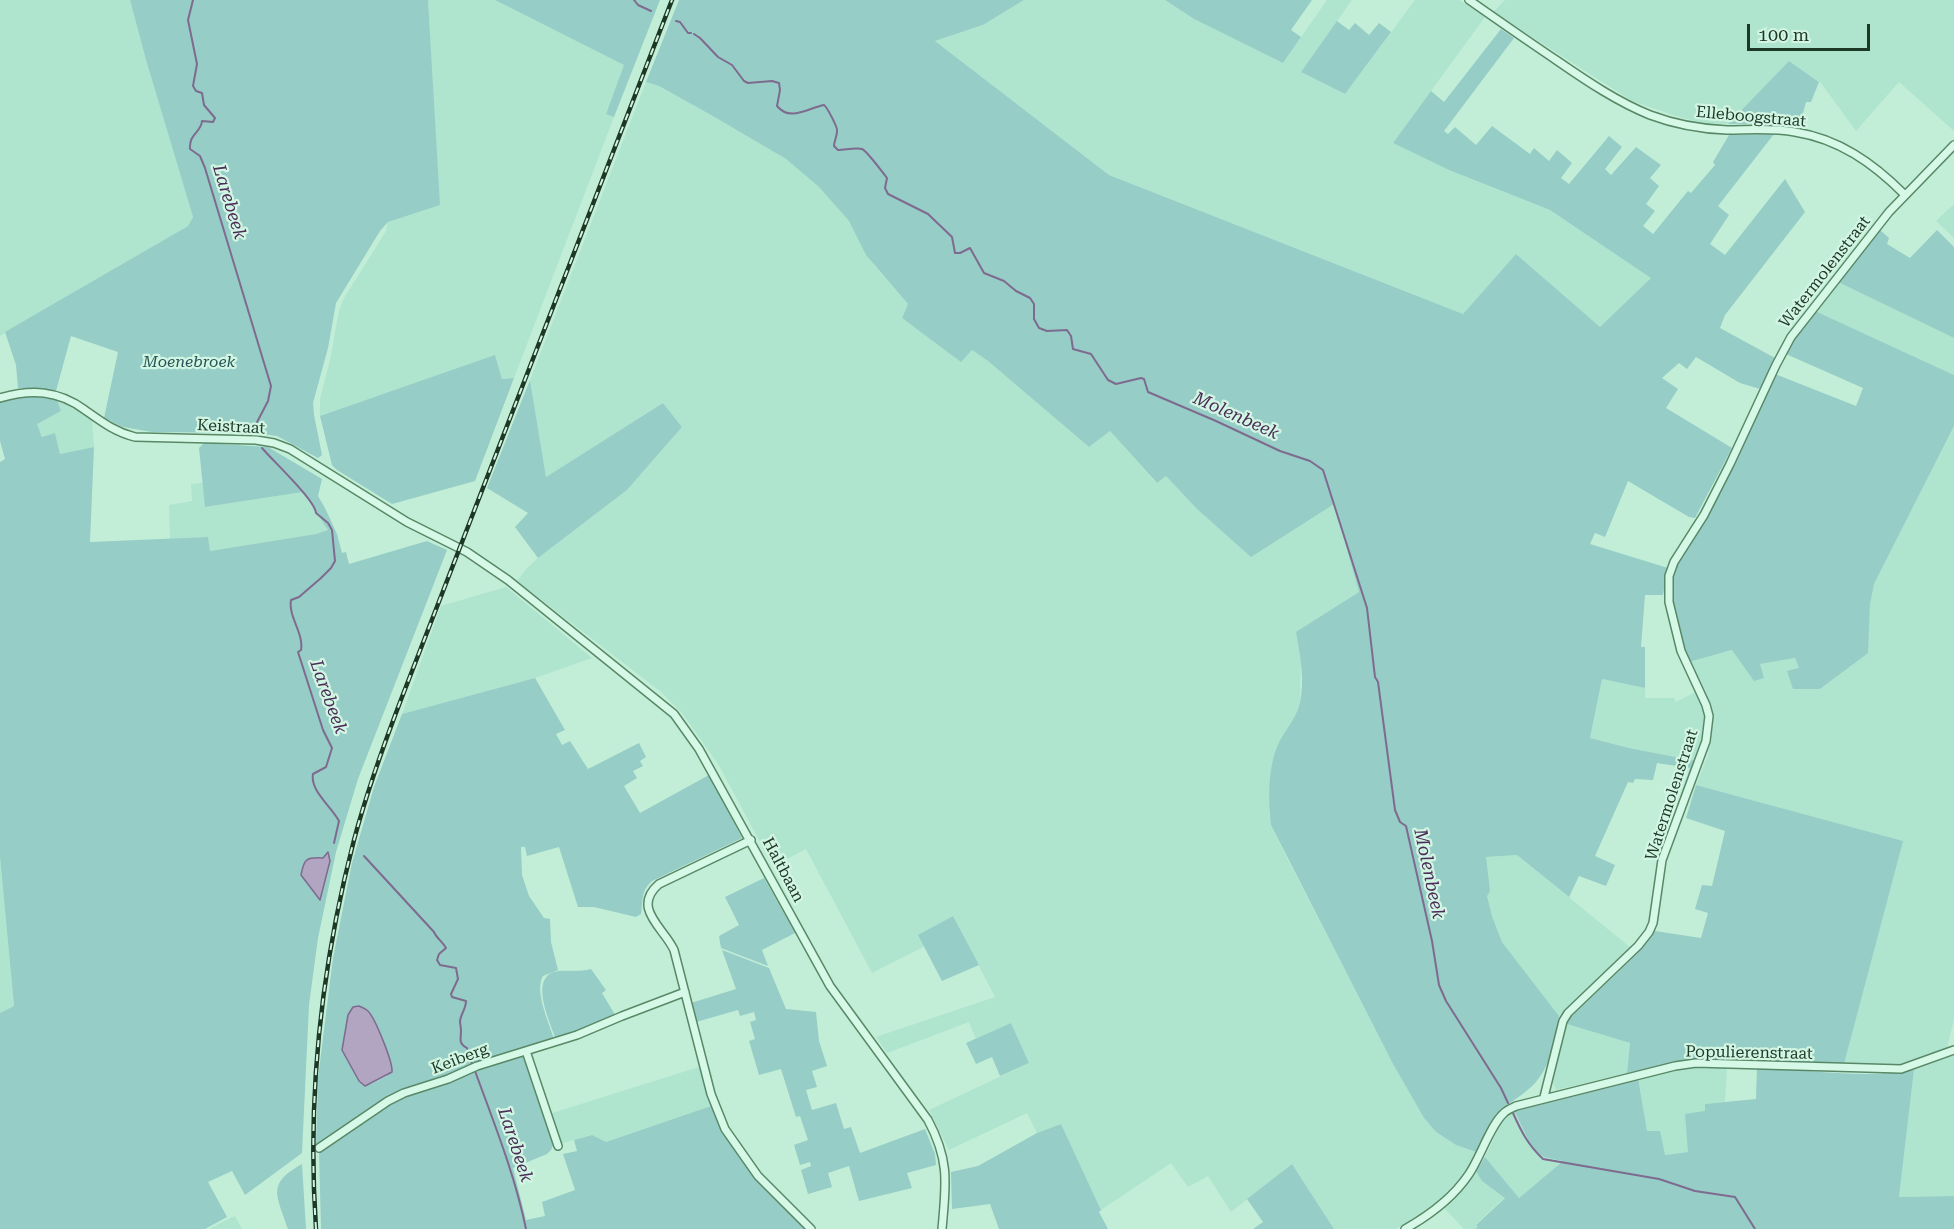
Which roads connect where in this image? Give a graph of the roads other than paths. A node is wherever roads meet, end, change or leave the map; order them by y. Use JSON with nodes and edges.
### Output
{"nodes":[{"id":1,"x":1469,"y":0,"type":"edge"},
{"id":2,"x":1954,"y":145,"type":"edge"},
{"id":3,"x":1904,"y":194,"type":"junction"},
{"id":4,"x":0,"y":398,"type":"edge"},
{"id":5,"x":507,"y":580,"type":"joint"},
{"id":6,"x":751,"y":840,"type":"junction"},
{"id":7,"x":685,"y":992,"type":"junction"},
{"id":8,"x":1954,"y":1050,"type":"edge"},
{"id":9,"x":526,"y":1051,"type":"junction"},
{"id":10,"x":1545,"y":1097,"type":"junction"},
{"id":11,"x":558,"y":1146,"type":"dead end"},
{"id":12,"x":319,"y":1148,"type":"dead end"},
{"id":13,"x":811,"y":1229,"type":"edge"},
{"id":14,"x":942,"y":1229,"type":"edge"},
{"id":15,"x":1405,"y":1229,"type":"edge"}],
"edges":[{"from":1,"to":3,"type":"street","name":"Elleboogstraat"},
{"from":2,"to":3,"type":"street","name":"Watermolenstraat"},
{"from":3,"to":10,"type":"street","name":"Watermolenstraat"},
{"from":4,"to":5,"type":"street","name":"Keistraat"},
{"from":5,"to":6,"type":"street","name":"Haltbaan"},
{"from":6,"to":7,"type":"street"},
{"from":6,"to":14,"type":"street","name":"Haltbaan"},
{"from":7,"to":9,"type":"street","name":"Keiberg"},
{"from":7,"to":13,"type":"street"},
{"from":8,"to":10,"type":"street","name":"Populierenstraat"},
{"from":9,"to":11,"type":"street"},
{"from":9,"to":12,"type":"street","name":"Keiberg"},
{"from":10,"to":15,"type":"street"}]}
